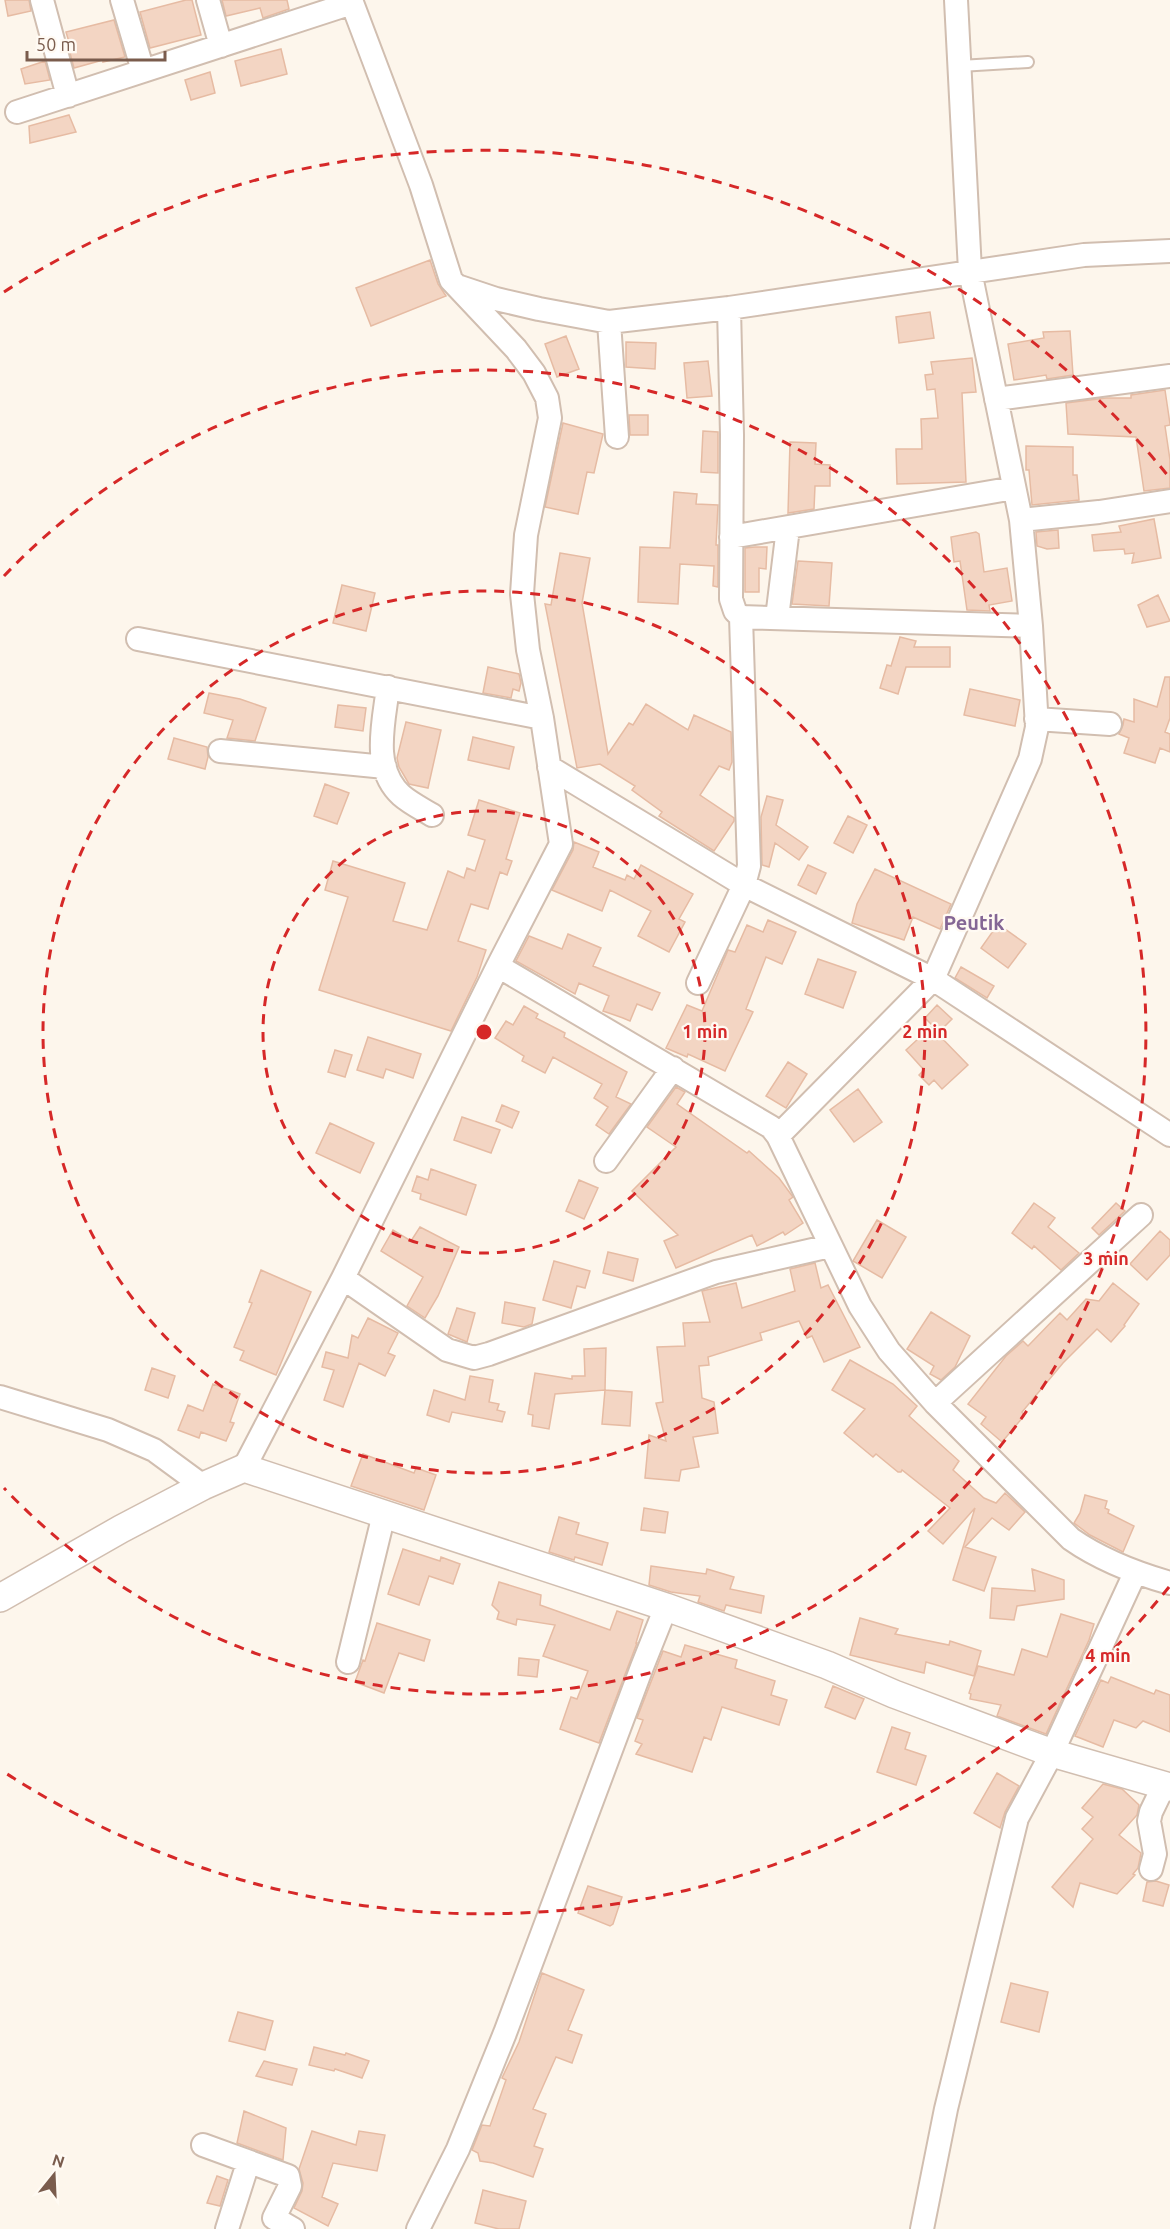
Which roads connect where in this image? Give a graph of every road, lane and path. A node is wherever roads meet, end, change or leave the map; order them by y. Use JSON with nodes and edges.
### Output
{"nodes":[{"id":1,"x":42,"y":0,"type":"edge"},
{"id":2,"x":123,"y":0,"type":"edge"},
{"id":3,"x":208,"y":0,"type":"edge"},
{"id":4,"x":956,"y":0,"type":"edge"},
{"id":5,"x":351,"y":1,"type":"edge"},
{"id":6,"x":308,"y":8,"type":"edge"},
{"id":7,"x":221,"y":46,"type":"junction"},
{"id":8,"x":1028,"y":62,"type":"dead end"},
{"id":9,"x":960,"y":66,"type":"junction"},
{"id":10,"x":143,"y":71,"type":"junction"},
{"id":11,"x":68,"y":96,"type":"junction"},
{"id":12,"x":17,"y":112,"type":"dead end"},
{"id":13,"x":1170,"y":251,"type":"edge"},
{"id":14,"x":970,"y":271,"type":"junction"},
{"id":15,"x":456,"y":285,"type":"junction"},
{"id":16,"x":729,"y":308,"type":"junction"},
{"id":17,"x":609,"y":322,"type":"junction"},
{"id":18,"x":1170,"y":376,"type":"edge"},
{"id":19,"x":996,"y":399,"type":"junction"},
{"id":20,"x":617,"y":437,"type":"dead end"},
{"id":21,"x":1014,"y":488,"type":"junction"},
{"id":22,"x":1170,"y":501,"type":"edge"},
{"id":23,"x":1021,"y":520,"type":"junction"},
{"id":24,"x":788,"y":528,"type":"junction"},
{"id":25,"x":731,"y":537,"type":"junction"},
{"id":26,"x":741,"y":617,"type":"junction"},
{"id":27,"x":777,"y":618,"type":"junction"},
{"id":28,"x":1031,"y":626,"type":"junction"},
{"id":29,"x":138,"y":639,"type":"dead end"},
{"id":30,"x":388,"y":687,"type":"junction"},
{"id":31,"x":542,"y":718,"type":"junction"},
{"id":32,"x":1036,"y":719,"type":"junction"},
{"id":33,"x":1110,"y":724,"type":"dead end"},
{"id":34,"x":220,"y":751,"type":"dead end"},
{"id":35,"x":385,"y":767,"type":"junction"},
{"id":36,"x":549,"y":767,"type":"junction"},
{"id":37,"x":432,"y":815,"type":"dead end"},
{"id":38,"x":744,"y":885,"type":"junction"},
{"id":39,"x":498,"y":966,"type":"junction"},
{"id":40,"x":933,"y":979,"type":"junction"},
{"id":41,"x":698,"y":983,"type":"dead end"},
{"id":42,"x":672,"y":1068,"type":"junction"},
{"id":43,"x":1170,"y":1135,"type":"edge"},
{"id":44,"x":778,"y":1136,"type":"junction"},
{"id":45,"x":606,"y":1161,"type":"dead end"},
{"id":46,"x":1141,"y":1215,"type":"dead end"},
{"id":47,"x":830,"y":1246,"type":"junction"},
{"id":48,"x":343,"y":1278,"type":"junction"},
{"id":49,"x":0,"y":1396,"type":"edge"},
{"id":50,"x":935,"y":1403,"type":"junction"},
{"id":51,"x":244,"y":1468,"type":"junction"},
{"id":52,"x":203,"y":1486,"type":"junction"},
{"id":53,"x":384,"y":1514,"type":"junction"},
{"id":54,"x":1135,"y":1573,"type":"junction"},
{"id":55,"x":1170,"y":1583,"type":"edge"},
{"id":56,"x":0,"y":1598,"type":"edge"},
{"id":57,"x":666,"y":1607,"type":"junction"},
{"id":58,"x":348,"y":1662,"type":"dead end"},
{"id":59,"x":1052,"y":1754,"type":"junction"},
{"id":60,"x":1167,"y":1786,"type":"edge"},
{"id":61,"x":1151,"y":1869,"type":"dead end"},
{"id":62,"x":203,"y":2145,"type":"dead end"},
{"id":63,"x":248,"y":2163,"type":"junction"},
{"id":64,"x":227,"y":2229,"type":"edge"},
{"id":65,"x":293,"y":2229,"type":"edge"},
{"id":66,"x":418,"y":2229,"type":"edge"},
{"id":67,"x":922,"y":2229,"type":"edge"}],
"edges":[{"from":1,"to":11,"type":"street"},
{"from":2,"to":10,"type":"street"},
{"from":3,"to":7,"type":"street"},
{"from":4,"to":9,"type":"street"},
{"from":5,"to":6,"type":"street"},
{"from":5,"to":15,"type":"street"},
{"from":6,"to":7,"type":"street"},
{"from":7,"to":10,"type":"street"},
{"from":8,"to":9,"type":"lane"},
{"from":9,"to":14,"type":"street"},
{"from":10,"to":11,"type":"street"},
{"from":11,"to":12,"type":"street"},
{"from":13,"to":14,"type":"street"},
{"from":14,"to":16,"type":"street"},
{"from":14,"to":19,"type":"street"},
{"from":15,"to":17,"type":"street"},
{"from":15,"to":31,"type":"street"},
{"from":16,"to":17,"type":"street"},
{"from":16,"to":25,"type":"street"},
{"from":17,"to":20,"type":"street"},
{"from":18,"to":19,"type":"street"},
{"from":19,"to":21,"type":"street"},
{"from":21,"to":23,"type":"street"},
{"from":21,"to":24,"type":"street"},
{"from":22,"to":23,"type":"street"},
{"from":23,"to":28,"type":"street"},
{"from":24,"to":25,"type":"street"},
{"from":24,"to":27,"type":"street"},
{"from":25,"to":26,"type":"street"},
{"from":26,"to":27,"type":"street"},
{"from":26,"to":38,"type":"street"},
{"from":27,"to":28,"type":"street"},
{"from":28,"to":32,"type":"street"},
{"from":29,"to":30,"type":"street"},
{"from":30,"to":31,"type":"street"},
{"from":30,"to":35,"type":"street"},
{"from":31,"to":36,"type":"street"},
{"from":32,"to":33,"type":"street"},
{"from":32,"to":40,"type":"street"},
{"from":34,"to":35,"type":"street"},
{"from":35,"to":37,"type":"street"},
{"from":36,"to":38,"type":"street"},
{"from":36,"to":39,"type":"street"},
{"from":38,"to":40,"type":"street"},
{"from":38,"to":41,"type":"street"},
{"from":39,"to":42,"type":"street"},
{"from":39,"to":48,"type":"street"},
{"from":40,"to":43,"type":"street"},
{"from":40,"to":44,"type":"street"},
{"from":42,"to":44,"type":"street"},
{"from":42,"to":45,"type":"street"},
{"from":44,"to":47,"type":"street"},
{"from":46,"to":50,"type":"street"},
{"from":47,"to":48,"type":"street"},
{"from":47,"to":50,"type":"street"},
{"from":48,"to":51,"type":"street"},
{"from":49,"to":52,"type":"street"},
{"from":50,"to":54,"type":"street"},
{"from":51,"to":52,"type":"street"},
{"from":51,"to":53,"type":"street"},
{"from":52,"to":56,"type":"street"},
{"from":53,"to":57,"type":"street"},
{"from":53,"to":58,"type":"street"},
{"from":54,"to":55,"type":"street"},
{"from":54,"to":59,"type":"street"},
{"from":57,"to":59,"type":"street"},
{"from":57,"to":66,"type":"street"},
{"from":59,"to":60,"type":"street"},
{"from":59,"to":67,"type":"street"},
{"from":60,"to":61,"type":"street"},
{"from":62,"to":63,"type":"street"},
{"from":63,"to":64,"type":"street"},
{"from":63,"to":65,"type":"street"}]}
